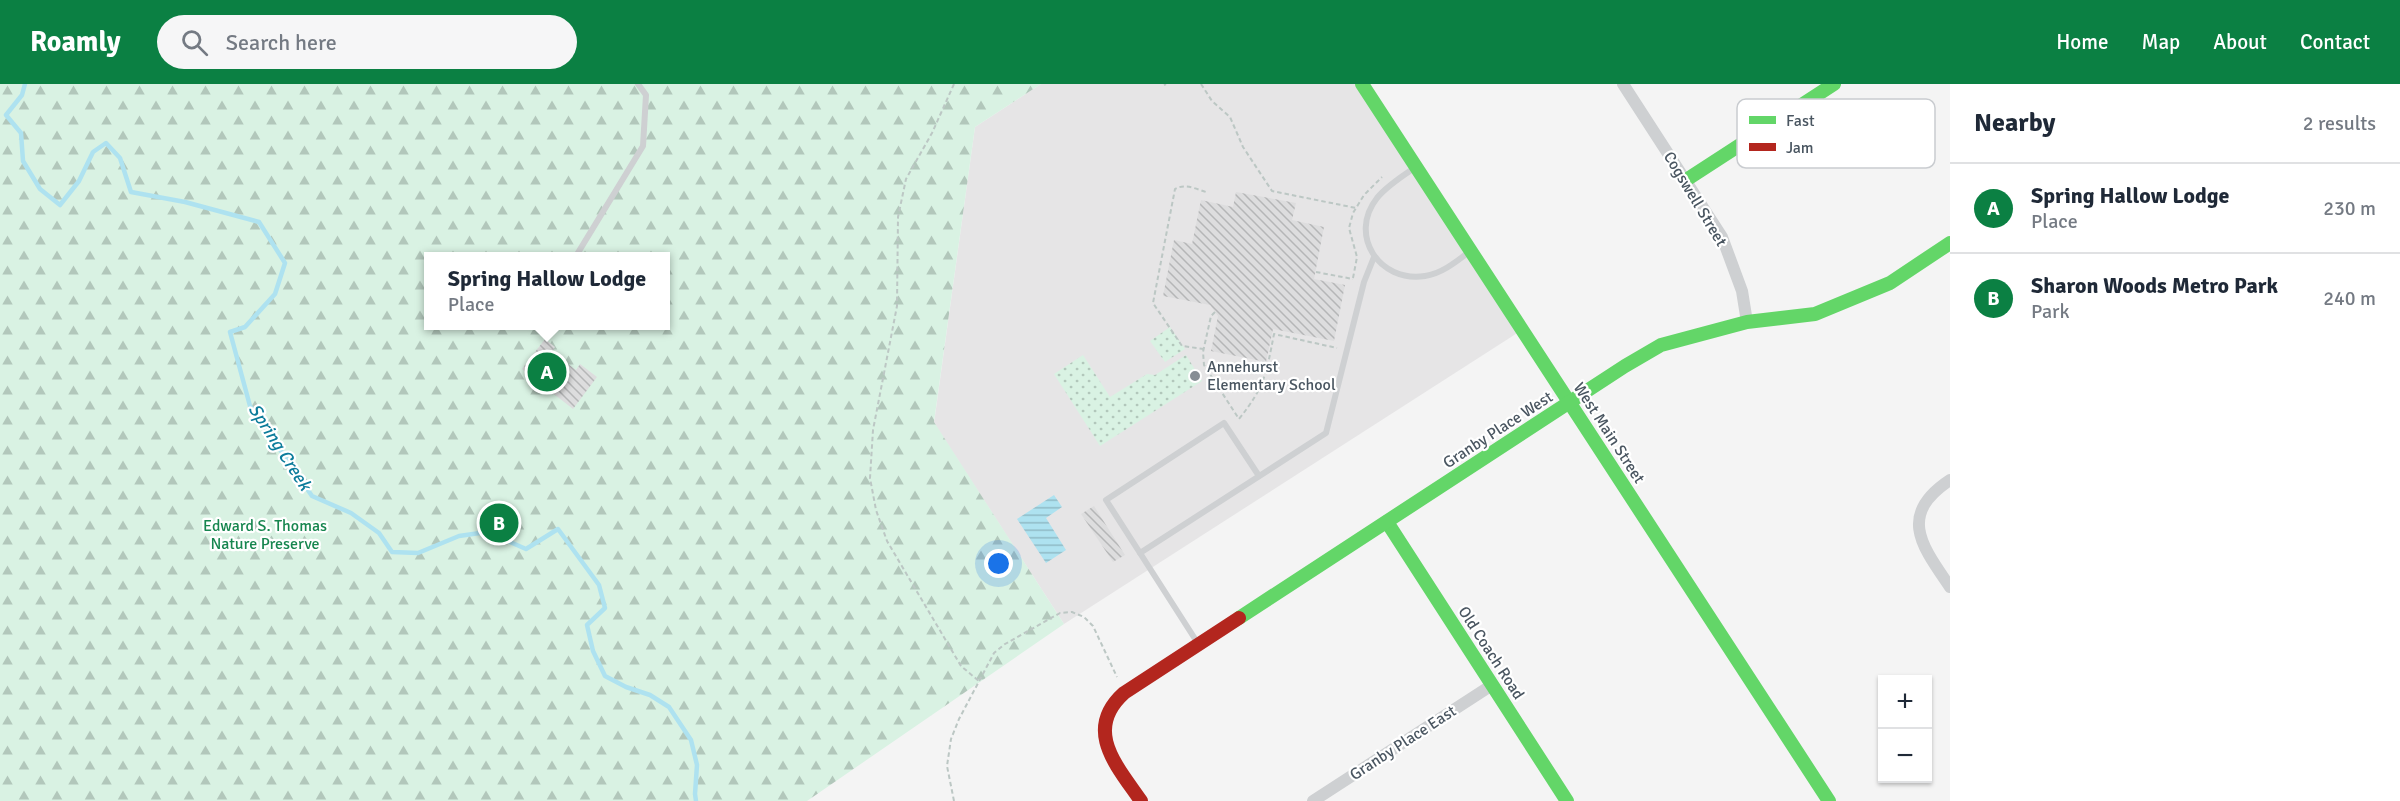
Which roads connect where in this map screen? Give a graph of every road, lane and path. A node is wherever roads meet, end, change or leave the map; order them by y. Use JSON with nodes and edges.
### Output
{"nodes":[{"id":1,"x":638,"y":84,"type":"edge"},
{"id":2,"x":954,"y":84,"type":"edge"},
{"id":3,"x":1201,"y":84,"type":"edge"},
{"id":4,"x":1362,"y":84,"type":"edge"},
{"id":5,"x":1623,"y":84,"type":"edge"},
{"id":6,"x":1834,"y":84,"type":"edge"},
{"id":7,"x":1811,"y":99,"type":"edge"},
{"id":8,"x":1737,"y":147,"type":"edge"},
{"id":9,"x":1416,"y":167,"type":"junction"},
{"id":10,"x":1385,"y":175,"type":"dead end"},
{"id":11,"x":1686,"y":180,"type":"junction"},
{"id":12,"x":1206,"y":192,"type":"dead end"},
{"id":13,"x":1356,"y":208,"type":"junction"},
{"id":14,"x":1950,"y":243,"type":"edge"},
{"id":15,"x":1471,"y":251,"type":"junction"},
{"id":16,"x":578,"y":252,"type":"edge"},
{"id":17,"x":1374,"y":257,"type":"junction"},
{"id":18,"x":1316,"y":272,"type":"dead end"},
{"id":19,"x":1215,"y":312,"type":"dead end"},
{"id":20,"x":1747,"y":322,"type":"junction"},
{"id":21,"x":1337,"y":348,"type":"dead end"},
{"id":22,"x":1204,"y":349,"type":"junction"},
{"id":23,"x":1570,"y":403,"type":"junction"},
{"id":24,"x":1259,"y":476,"type":"junction"},
{"id":25,"x":1950,"y":480,"type":"edge"},
{"id":26,"x":1387,"y":522,"type":"junction"},
{"id":27,"x":1140,"y":553,"type":"junction"},
{"id":28,"x":1950,"y":587,"type":"edge"},
{"id":29,"x":1199,"y":645,"type":"junction"},
{"id":30,"x":1119,"y":679,"type":"dead end"},
{"id":31,"x":980,"y":682,"type":"junction"},
{"id":32,"x":1492,"y":685,"type":"junction"},
{"id":33,"x":954,"y":801,"type":"edge"},
{"id":34,"x":1141,"y":801,"type":"edge"},
{"id":35,"x":1313,"y":801,"type":"edge"},
{"id":36,"x":1567,"y":801,"type":"edge"},
{"id":37,"x":1828,"y":801,"type":"edge"}],
"edges":[{"from":1,"to":16,"type":"lane"},
{"from":2,"to":31,"type":"path"},
{"from":3,"to":13,"type":"path"},
{"from":4,"to":9,"type":"street","name":"West Main Street"},
{"from":5,"to":11,"type":"street","name":"Cogswell Street"},
{"from":6,"to":7,"type":"street"},
{"from":8,"to":11,"type":"street"},
{"from":9,"to":15,"type":"street","name":"West Main Street"},
{"from":9,"to":17,"type":"lane"},
{"from":10,"to":13,"type":"path"},
{"from":11,"to":20,"type":"street","name":"Cogswell Street"},
{"from":12,"to":22,"type":"path"},
{"from":13,"to":18,"type":"path"},
{"from":14,"to":20,"type":"street","name":"Granby Place West"},
{"from":15,"to":17,"type":"lane"},
{"from":15,"to":23,"type":"street","name":"West Main Street"},
{"from":17,"to":24,"type":"lane"},
{"from":19,"to":22,"type":"path"},
{"from":20,"to":23,"type":"street","name":"Granby Place West"},
{"from":21,"to":22,"type":"path"},
{"from":23,"to":26,"type":"street","name":"Granby Place West"},
{"from":23,"to":37,"type":"street","name":"West Main Street"},
{"from":24,"to":27,"type":"lane"},
{"from":24,"to":27,"type":"lane"},
{"from":25,"to":28,"type":"street"},
{"from":26,"to":29,"type":"street","name":"Granby Place West"},
{"from":26,"to":32,"type":"street","name":"Old Coach Road"},
{"from":27,"to":29,"type":"lane"},
{"from":29,"to":34,"type":"street","name":"Granby Place West"},
{"from":30,"to":31,"type":"path"},
{"from":31,"to":33,"type":"path"},
{"from":32,"to":35,"type":"street","name":"Granby Place East"},
{"from":32,"to":36,"type":"street","name":"Old Coach Road"}]}
